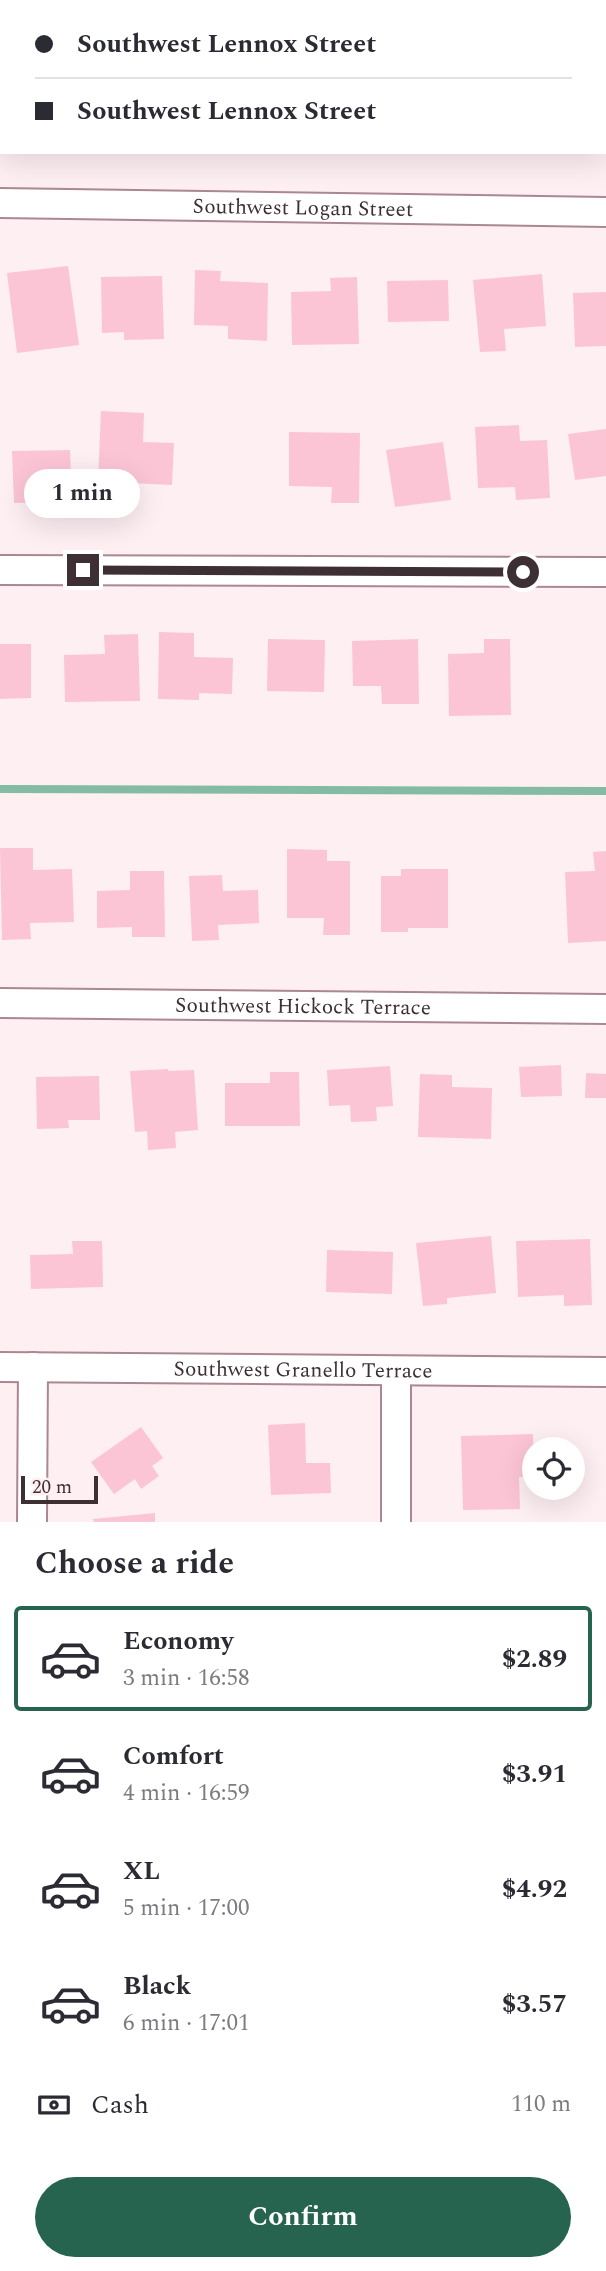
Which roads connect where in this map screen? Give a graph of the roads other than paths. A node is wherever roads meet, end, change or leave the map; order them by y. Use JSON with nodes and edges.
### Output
{"nodes":[{"id":1,"x":0,"y":203,"type":"edge"},
{"id":2,"x":606,"y":212,"type":"edge"},
{"id":3,"x":0,"y":570,"type":"edge"},
{"id":4,"x":606,"y":572,"type":"edge"},
{"id":5,"x":0,"y":1003,"type":"edge"},
{"id":6,"x":606,"y":1009,"type":"edge"},
{"id":7,"x":0,"y":1367,"type":"edge"},
{"id":8,"x":33,"y":1367,"type":"junction"},
{"id":9,"x":396,"y":1372,"type":"junction"},
{"id":10,"x":606,"y":1372,"type":"edge"},
{"id":11,"x":32,"y":1522,"type":"edge"},
{"id":12,"x":396,"y":1522,"type":"edge"}],
"edges":[{"from":1,"to":2,"type":"street","name":"Southwest Logan Street"},
{"from":3,"to":4,"type":"street"},
{"from":5,"to":6,"type":"street","name":"Southwest Hickock Terrace"},
{"from":7,"to":8,"type":"street","name":"Southwest Granello Terrace"},
{"from":8,"to":9,"type":"street","name":"Southwest Granello Terrace"},
{"from":8,"to":11,"type":"street"},
{"from":9,"to":10,"type":"street","name":"Southwest Granello Terrace"},
{"from":9,"to":12,"type":"street"}]}
